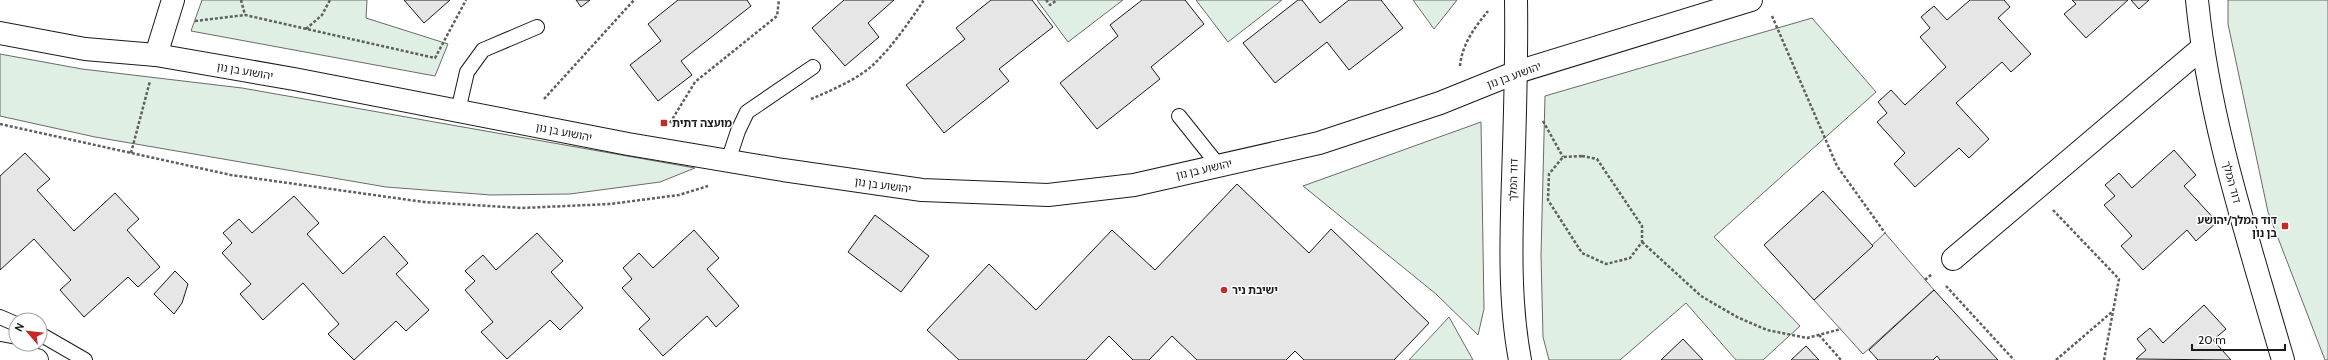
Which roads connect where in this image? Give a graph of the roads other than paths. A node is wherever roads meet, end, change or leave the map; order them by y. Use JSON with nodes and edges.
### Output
{"nodes":[{"id":1,"x":173,"y":0,"type":"edge"},
{"id":2,"x":1516,"y":0,"type":"edge"},
{"id":3,"x":1750,"y":0,"type":"edge"},
{"id":4,"x":2197,"y":0,"type":"edge"},
{"id":5,"x":537,"y":27,"type":"dead end"},
{"id":6,"x":0,"y":33,"type":"edge"},
{"id":7,"x":2202,"y":47,"type":"junction"},
{"id":8,"x":156,"y":55,"type":"junction"},
{"id":9,"x":813,"y":67,"type":"dead end"},
{"id":10,"x":1517,"y":72,"type":"junction"},
{"id":11,"x":458,"y":111,"type":"junction"},
{"id":12,"x":1179,"y":116,"type":"dead end"},
{"id":13,"x":728,"y":161,"type":"junction"},
{"id":14,"x":1219,"y":166,"type":"junction"},
{"id":15,"x":1953,"y":259,"type":"dead end"},
{"id":16,"x":48,"y":339,"type":"edge"},
{"id":17,"x":0,"y":353,"type":"edge"},
{"id":18,"x":37,"y":360,"type":"edge"},
{"id":19,"x":84,"y":360,"type":"edge"},
{"id":20,"x":1520,"y":360,"type":"edge"},
{"id":21,"x":2283,"y":360,"type":"edge"}],
"edges":[{"from":1,"to":8,"type":"street"},
{"from":2,"to":10,"type":"street","name":"דוד המלך"},
{"from":3,"to":10,"type":"street","name":"יהושוע בן נון"},
{"from":4,"to":7,"type":"street","name":"דוד המלך"},
{"from":5,"to":11,"type":"lane"},
{"from":6,"to":8,"type":"street","name":"יהושוע בן נון"},
{"from":7,"to":15,"type":"street"},
{"from":7,"to":21,"type":"street","name":"דוד המלך"},
{"from":8,"to":11,"type":"street","name":"יהושוע בן נון"},
{"from":9,"to":13,"type":"lane"},
{"from":10,"to":14,"type":"street","name":"יהושוע בן נון"},
{"from":10,"to":20,"type":"street","name":"דוד המלך"},
{"from":11,"to":13,"type":"street","name":"יהושוע בן נון"},
{"from":12,"to":14,"type":"lane"},
{"from":13,"to":14,"type":"street","name":"יהושוע בן נון"},
{"from":16,"to":19,"type":"lane"},
{"from":17,"to":18,"type":"street"}]}
